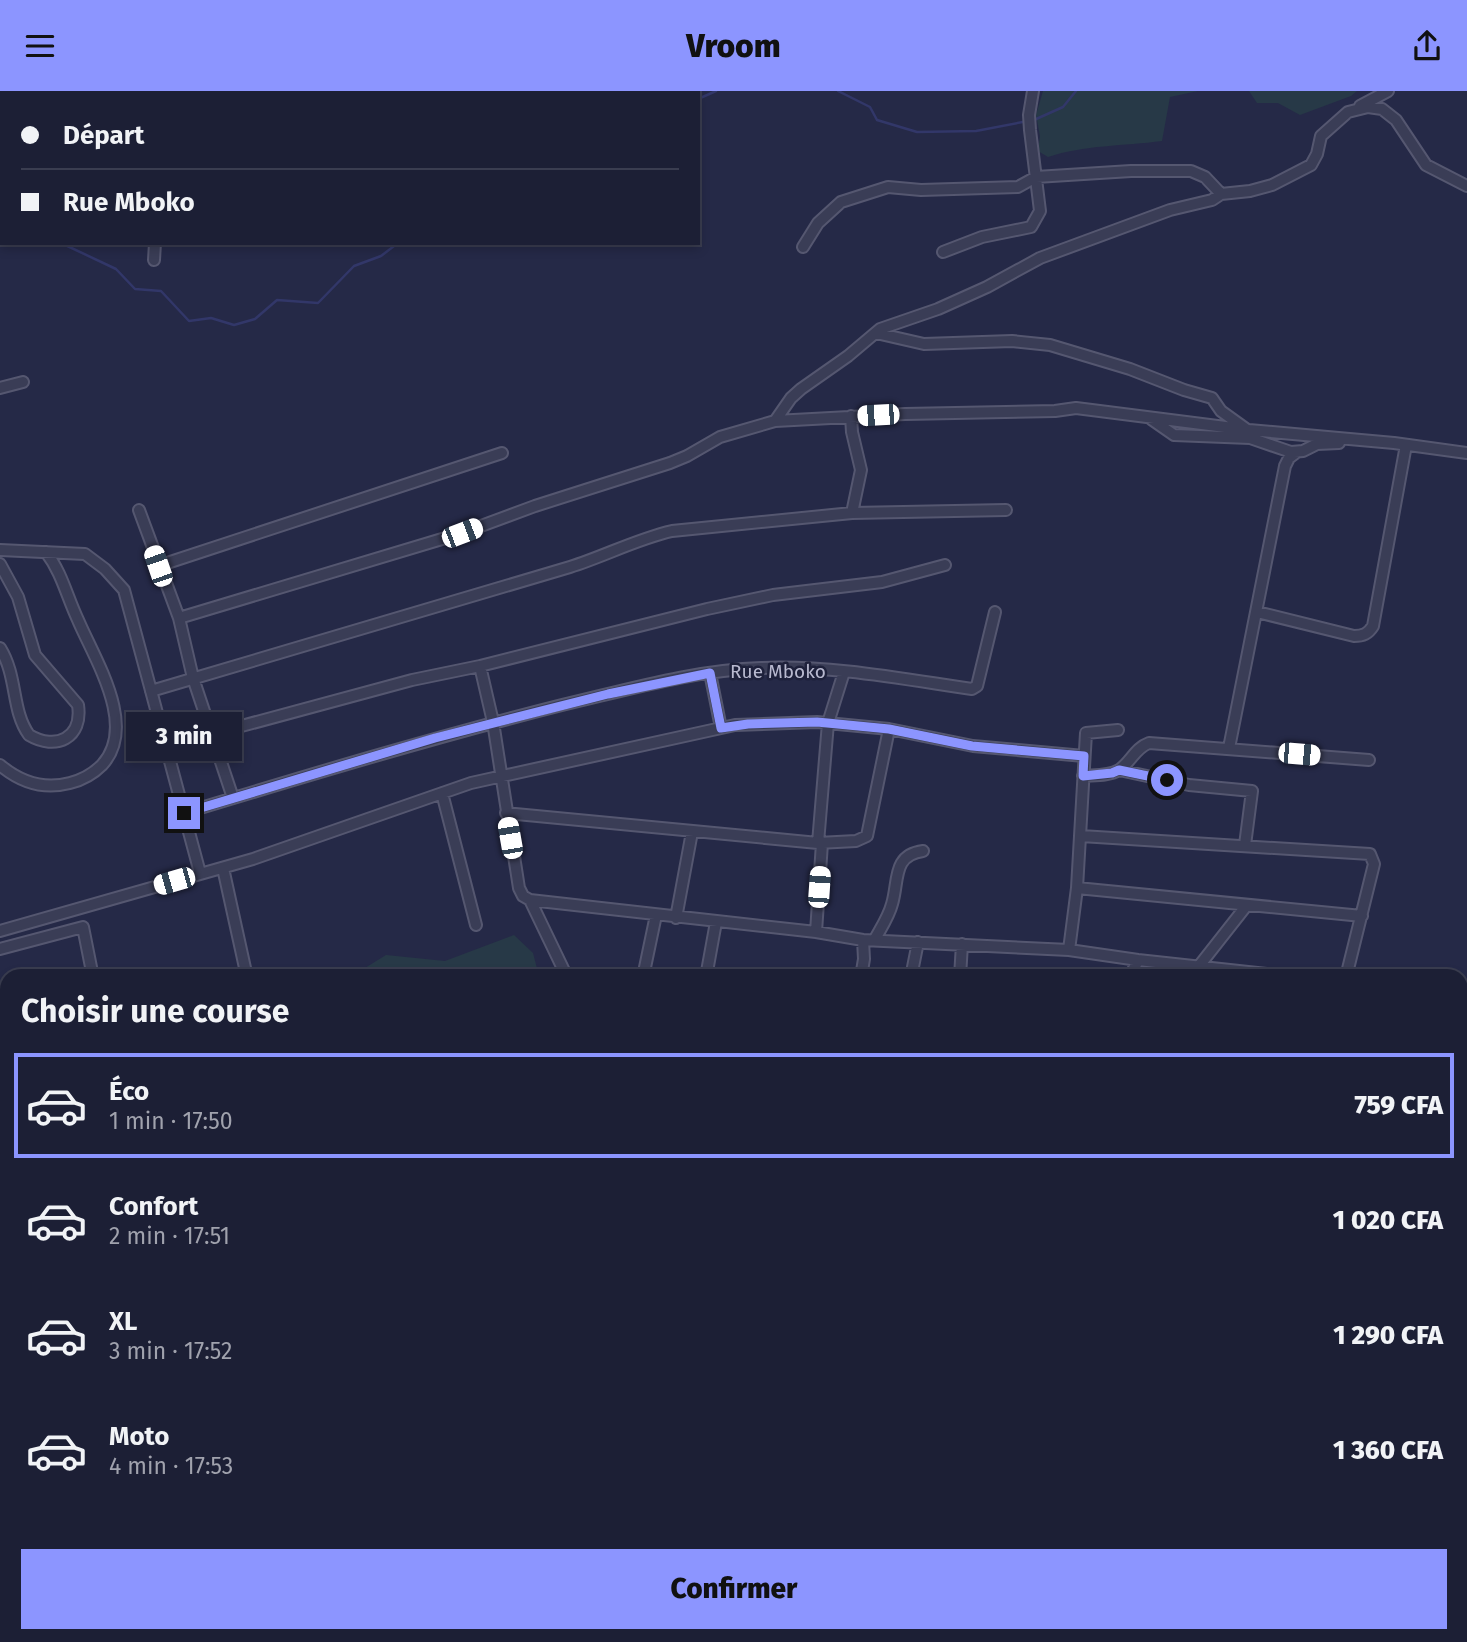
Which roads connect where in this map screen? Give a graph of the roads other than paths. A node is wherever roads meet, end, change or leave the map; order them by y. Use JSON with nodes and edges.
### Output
{"nodes":[{"id":1,"x":1033,"y":91,"type":"edge"},
{"id":2,"x":1388,"y":91,"type":"edge"},
{"id":3,"x":1348,"y":113,"type":"junction"},
{"id":4,"x":1036,"y":177,"type":"junction"},
{"id":5,"x":1467,"y":186,"type":"edge"},
{"id":6,"x":1221,"y":194,"type":"junction"},
{"id":7,"x":155,"y":245,"type":"edge"},
{"id":8,"x":803,"y":247,"type":"dead end"},
{"id":9,"x":943,"y":252,"type":"dead end"},
{"id":10,"x":154,"y":260,"type":"dead end"},
{"id":11,"x":876,"y":333,"type":"junction"},
{"id":12,"x":23,"y":382,"type":"dead end"},
{"id":13,"x":0,"y":388,"type":"edge"},
{"id":14,"x":851,"y":416,"type":"junction"},
{"id":15,"x":1150,"y":418,"type":"junction"},
{"id":16,"x":775,"y":421,"type":"junction"},
{"id":17,"x":1249,"y":430,"type":"junction"},
{"id":18,"x":1394,"y":443,"type":"junction"},
{"id":19,"x":1406,"y":445,"type":"junction"},
{"id":20,"x":502,"y":453,"type":"dead end"},
{"id":21,"x":1297,"y":453,"type":"junction"},
{"id":22,"x":1467,"y":453,"type":"edge"},
{"id":23,"x":139,"y":510,"type":"dead end"},
{"id":24,"x":1006,"y":510,"type":"dead end"},
{"id":25,"x":852,"y":513,"type":"junction"},
{"id":26,"x":0,"y":550,"type":"edge"},
{"id":27,"x":46,"y":552,"type":"junction"},
{"id":28,"x":945,"y":565,"type":"dead end"},
{"id":29,"x":158,"y":566,"type":"junction"},
{"id":30,"x":1,"y":570,"type":"edge"},
{"id":31,"x":995,"y":612,"type":"dead end"},
{"id":32,"x":1257,"y":612,"type":"junction"},
{"id":33,"x":179,"y":618,"type":"junction"},
{"id":34,"x":0,"y":648,"type":"edge"},
{"id":35,"x":480,"y":666,"type":"junction"},
{"id":36,"x":844,"y":672,"type":"junction"},
{"id":37,"x":710,"y":673,"type":"junction"},
{"id":38,"x":193,"y":678,"type":"junction"},
{"id":39,"x":151,"y":691,"type":"junction"},
{"id":40,"x":493,"y":722,"type":"junction"},
{"id":41,"x":828,"y":723,"type":"junction"},
{"id":42,"x":721,"y":728,"type":"junction"},
{"id":43,"x":889,"y":729,"type":"junction"},
{"id":44,"x":1118,"y":730,"type":"dead end"},
{"id":45,"x":212,"y":734,"type":"junction"},
{"id":46,"x":1229,"y":748,"type":"junction"},
{"id":47,"x":1084,"y":756,"type":"junction"},
{"id":48,"x":1369,"y":760,"type":"dead end"},
{"id":49,"x":0,"y":765,"type":"edge"},
{"id":50,"x":1119,"y":770,"type":"junction"},
{"id":51,"x":500,"y":775,"type":"junction"},
{"id":52,"x":1083,"y":776,"type":"junction"},
{"id":53,"x":442,"y":793,"type":"junction"},
{"id":54,"x":233,"y":798,"type":"junction"},
{"id":55,"x":184,"y":813,"type":"junction"},
{"id":56,"x":506,"y":813,"type":"junction"},
{"id":57,"x":691,"y":831,"type":"junction"},
{"id":58,"x":1081,"y":836,"type":"junction"},
{"id":59,"x":820,"y":843,"type":"junction"},
{"id":60,"x":1245,"y":845,"type":"junction"},
{"id":61,"x":923,"y":851,"type":"dead end"},
{"id":62,"x":223,"y":868,"type":"junction"},
{"id":63,"x":200,"y":873,"type":"junction"},
{"id":64,"x":1077,"y":888,"type":"junction"},
{"id":65,"x":530,"y":900,"type":"junction"},
{"id":66,"x":1247,"y":905,"type":"junction"},
{"id":67,"x":656,"y":915,"type":"junction"},
{"id":68,"x":1362,"y":916,"type":"junction"},
{"id":69,"x":676,"y":918,"type":"junction"},
{"id":70,"x":716,"y":922,"type":"junction"},
{"id":71,"x":476,"y":925,"type":"dead end"},
{"id":72,"x":0,"y":931,"type":"edge"},
{"id":73,"x":816,"y":932,"type":"junction"},
{"id":74,"x":863,"y":940,"type":"junction"},
{"id":75,"x":875,"y":940,"type":"junction"},
{"id":76,"x":918,"y":942,"type":"junction"},
{"id":77,"x":962,"y":944,"type":"junction"},
{"id":78,"x":0,"y":949,"type":"edge"},
{"id":79,"x":1069,"y":950,"type":"junction"},
{"id":80,"x":1138,"y":960,"type":"junction"},
{"id":81,"x":1199,"y":966,"type":"junction"},
{"id":82,"x":91,"y":969,"type":"edge"},
{"id":83,"x":245,"y":969,"type":"edge"},
{"id":84,"x":562,"y":969,"type":"edge"},
{"id":85,"x":645,"y":969,"type":"edge"},
{"id":86,"x":707,"y":969,"type":"edge"},
{"id":87,"x":862,"y":969,"type":"edge"},
{"id":88,"x":913,"y":969,"type":"edge"},
{"id":89,"x":960,"y":969,"type":"edge"},
{"id":90,"x":1134,"y":969,"type":"edge"},
{"id":91,"x":1225,"y":969,"type":"edge"},
{"id":92,"x":1348,"y":969,"type":"edge"},
{"id":93,"x":0,"y":1069,"type":"edge"},
{"id":94,"x":0,"y":1077,"type":"edge"}],
"edges":[{"from":1,"to":4,"type":"street"},
{"from":2,"to":3,"type":"street"},
{"from":3,"to":5,"type":"street"},
{"from":3,"to":6,"type":"street"},
{"from":4,"to":6,"type":"street"},
{"from":4,"to":8,"type":"street"},
{"from":4,"to":9,"type":"street"},
{"from":6,"to":11,"type":"street"},
{"from":7,"to":10,"type":"street"},
{"from":11,"to":16,"type":"street"},
{"from":11,"to":17,"type":"street"},
{"from":12,"to":13,"type":"street"},
{"from":14,"to":15,"type":"street"},
{"from":14,"to":16,"type":"street"},
{"from":14,"to":25,"type":"street"},
{"from":15,"to":17,"type":"street"},
{"from":15,"to":21,"type":"street"},
{"from":16,"to":33,"type":"street"},
{"from":17,"to":18,"type":"street"},
{"from":18,"to":19,"type":"street"},
{"from":18,"to":21,"type":"street"},
{"from":19,"to":22,"type":"street"},
{"from":19,"to":32,"type":"street"},
{"from":20,"to":29,"type":"street"},
{"from":21,"to":32,"type":"street"},
{"from":23,"to":29,"type":"street"},
{"from":24,"to":25,"type":"street"},
{"from":25,"to":38,"type":"street"},
{"from":26,"to":27,"type":"street"},
{"from":27,"to":39,"type":"street"},
{"from":27,"to":49,"type":"street"},
{"from":28,"to":35,"type":"street"},
{"from":29,"to":33,"type":"street"},
{"from":30,"to":34,"type":"street"},
{"from":31,"to":36,"type":"street","name":"Rue Mboko"},
{"from":32,"to":46,"type":"street"},
{"from":33,"to":38,"type":"street"},
{"from":35,"to":40,"type":"street"},
{"from":35,"to":45,"type":"street"},
{"from":36,"to":37,"type":"street","name":"Rue Mboko"},
{"from":36,"to":41,"type":"street"},
{"from":37,"to":40,"type":"street","name":"Rue Mboko"},
{"from":37,"to":42,"type":"street"},
{"from":38,"to":39,"type":"street"},
{"from":38,"to":45,"type":"street"},
{"from":39,"to":55,"type":"street"},
{"from":40,"to":51,"type":"street"},
{"from":40,"to":54,"type":"street","name":"Rue Mboko"},
{"from":41,"to":42,"type":"street"},
{"from":41,"to":43,"type":"street"},
{"from":41,"to":59,"type":"street"},
{"from":42,"to":51,"type":"street"},
{"from":43,"to":47,"type":"street"},
{"from":43,"to":59,"type":"street"},
{"from":44,"to":47,"type":"street"},
{"from":45,"to":54,"type":"street"},
{"from":46,"to":48,"type":"street"},
{"from":46,"to":50,"type":"street"},
{"from":47,"to":52,"type":"street"},
{"from":50,"to":52,"type":"street"},
{"from":50,"to":60,"type":"street"},
{"from":51,"to":53,"type":"street"},
{"from":51,"to":56,"type":"street"},
{"from":52,"to":58,"type":"street"},
{"from":53,"to":62,"type":"street"},
{"from":53,"to":71,"type":"street"},
{"from":54,"to":55,"type":"street","name":"Rue Mboko"},
{"from":55,"to":63,"type":"street"},
{"from":56,"to":57,"type":"street"},
{"from":56,"to":65,"type":"street"},
{"from":57,"to":59,"type":"street"},
{"from":57,"to":69,"type":"street"},
{"from":58,"to":60,"type":"street"},
{"from":58,"to":64,"type":"street"},
{"from":59,"to":73,"type":"street"},
{"from":60,"to":68,"type":"street"},
{"from":61,"to":75,"type":"street"},
{"from":62,"to":63,"type":"street"},
{"from":62,"to":83,"type":"street"},
{"from":63,"to":72,"type":"street"},
{"from":64,"to":66,"type":"street"},
{"from":64,"to":79,"type":"street"},
{"from":65,"to":67,"type":"street"},
{"from":65,"to":84,"type":"street"},
{"from":66,"to":68,"type":"street"},
{"from":66,"to":81,"type":"street"},
{"from":67,"to":69,"type":"street"},
{"from":67,"to":85,"type":"street"},
{"from":68,"to":92,"type":"street"},
{"from":69,"to":70,"type":"street"},
{"from":70,"to":73,"type":"street"},
{"from":70,"to":86,"type":"street"},
{"from":73,"to":74,"type":"street"},
{"from":74,"to":75,"type":"street"},
{"from":74,"to":87,"type":"street"},
{"from":75,"to":76,"type":"street"},
{"from":76,"to":77,"type":"street"},
{"from":76,"to":88,"type":"street"},
{"from":77,"to":79,"type":"street"},
{"from":77,"to":89,"type":"street"},
{"from":78,"to":82,"type":"street"},
{"from":79,"to":80,"type":"street"},
{"from":80,"to":81,"type":"street"},
{"from":80,"to":90,"type":"street"},
{"from":81,"to":91,"type":"street"},
{"from":93,"to":94,"type":"street"}]}
